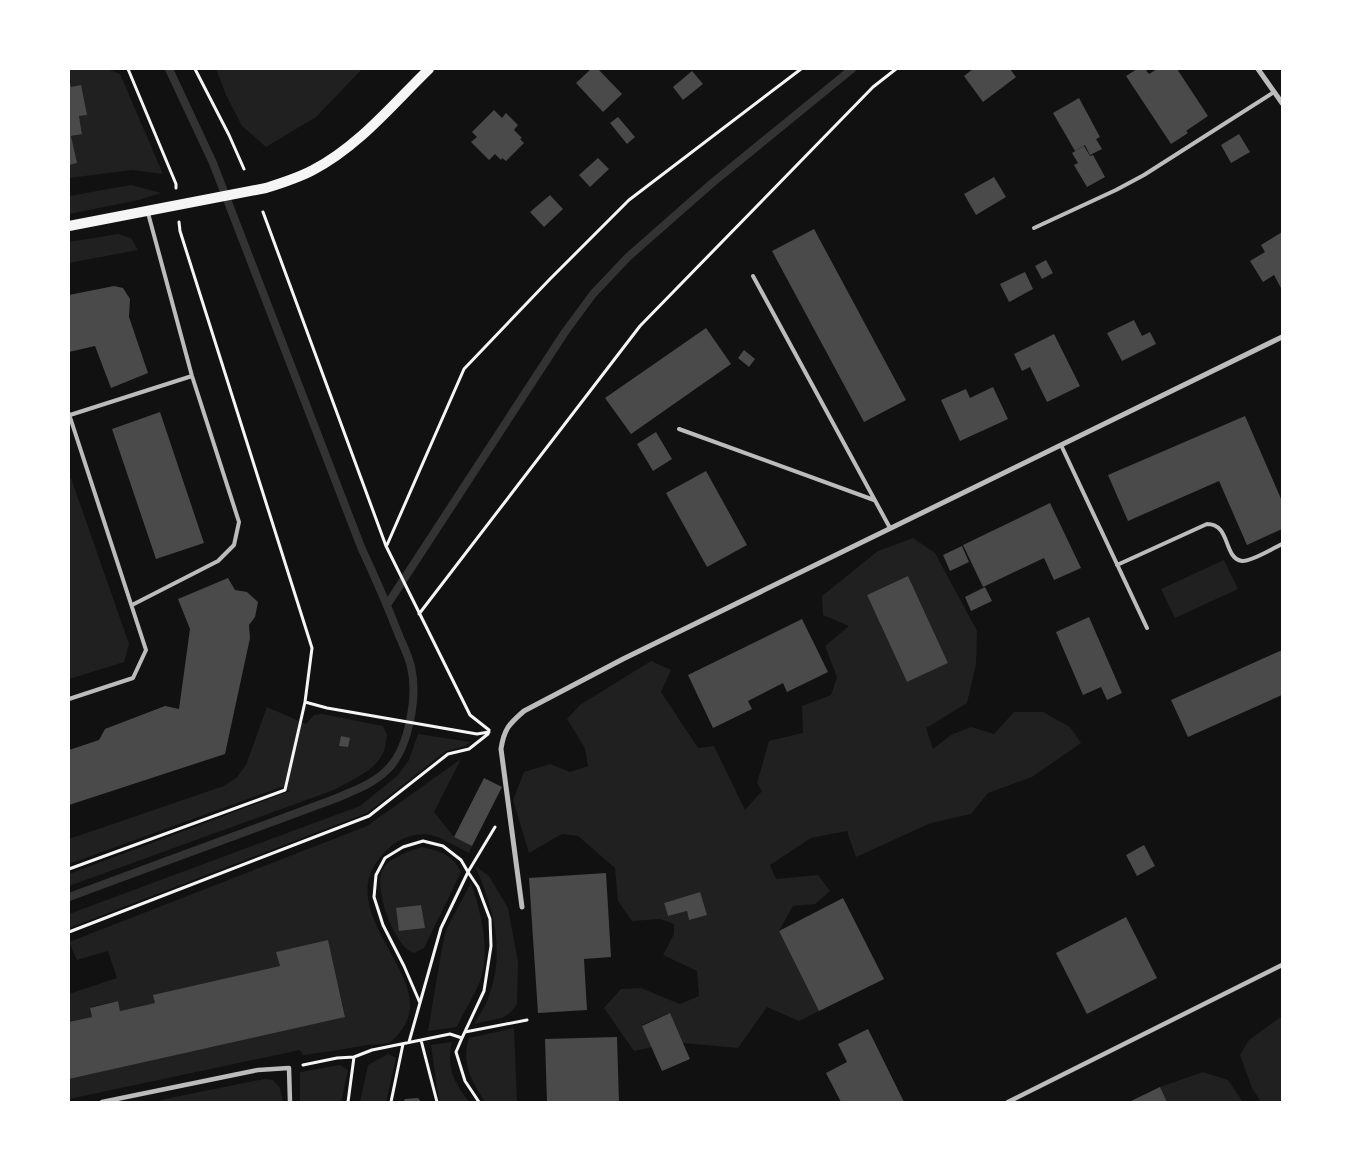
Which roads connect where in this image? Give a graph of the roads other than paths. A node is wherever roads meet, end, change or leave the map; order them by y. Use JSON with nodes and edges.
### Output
{"nodes":[{"id":1,"x":429,"y":69,"type":"edge"},
{"id":2,"x":1258,"y":69,"type":"edge"},
{"id":3,"x":1274,"y":92,"type":"junction"},
{"id":4,"x":1282,"y":103,"type":"edge"},
{"id":5,"x":148,"y":212,"type":"junction"},
{"id":6,"x":69,"y":226,"type":"edge"},
{"id":7,"x":1034,"y":228,"type":"dead end"},
{"id":8,"x":753,"y":276,"type":"dead end"},
{"id":9,"x":1282,"y":337,"type":"edge"},
{"id":10,"x":192,"y":376,"type":"junction"},
{"id":11,"x":69,"y":415,"type":"edge"},
{"id":12,"x":679,"y":429,"type":"dead end"},
{"id":13,"x":1061,"y":445,"type":"junction"},
{"id":14,"x":874,"y":500,"type":"junction"},
{"id":15,"x":890,"y":528,"type":"junction"},
{"id":16,"x":1282,"y":544,"type":"edge"},
{"id":17,"x":1117,"y":565,"type":"junction"},
{"id":18,"x":132,"y":605,"type":"junction"},
{"id":19,"x":1147,"y":628,"type":"dead end"},
{"id":20,"x":69,"y":699,"type":"edge"},
{"id":21,"x":522,"y":907,"type":"dead end"},
{"id":22,"x":1282,"y":965,"type":"edge"},
{"id":23,"x":102,"y":1102,"type":"edge"},
{"id":24,"x":290,"y":1102,"type":"edge"},
{"id":25,"x":1008,"y":1102,"type":"edge"}],
"edges":[{"from":1,"to":5,"type":"main road"},
{"from":2,"to":3,"type":"street"},
{"from":3,"to":4,"type":"street"},
{"from":3,"to":7,"type":"lane"},
{"from":5,"to":6,"type":"main road"},
{"from":5,"to":10,"type":"lane"},
{"from":8,"to":14,"type":"lane"},
{"from":9,"to":13,"type":"street"},
{"from":10,"to":11,"type":"lane"},
{"from":10,"to":18,"type":"lane"},
{"from":11,"to":18,"type":"lane"},
{"from":12,"to":14,"type":"lane"},
{"from":13,"to":15,"type":"street"},
{"from":13,"to":17,"type":"lane"},
{"from":14,"to":15,"type":"lane"},
{"from":15,"to":21,"type":"street"},
{"from":16,"to":17,"type":"lane"},
{"from":17,"to":19,"type":"lane"},
{"from":18,"to":20,"type":"lane"},
{"from":22,"to":25,"type":"street"},
{"from":23,"to":24,"type":"street"}]}
